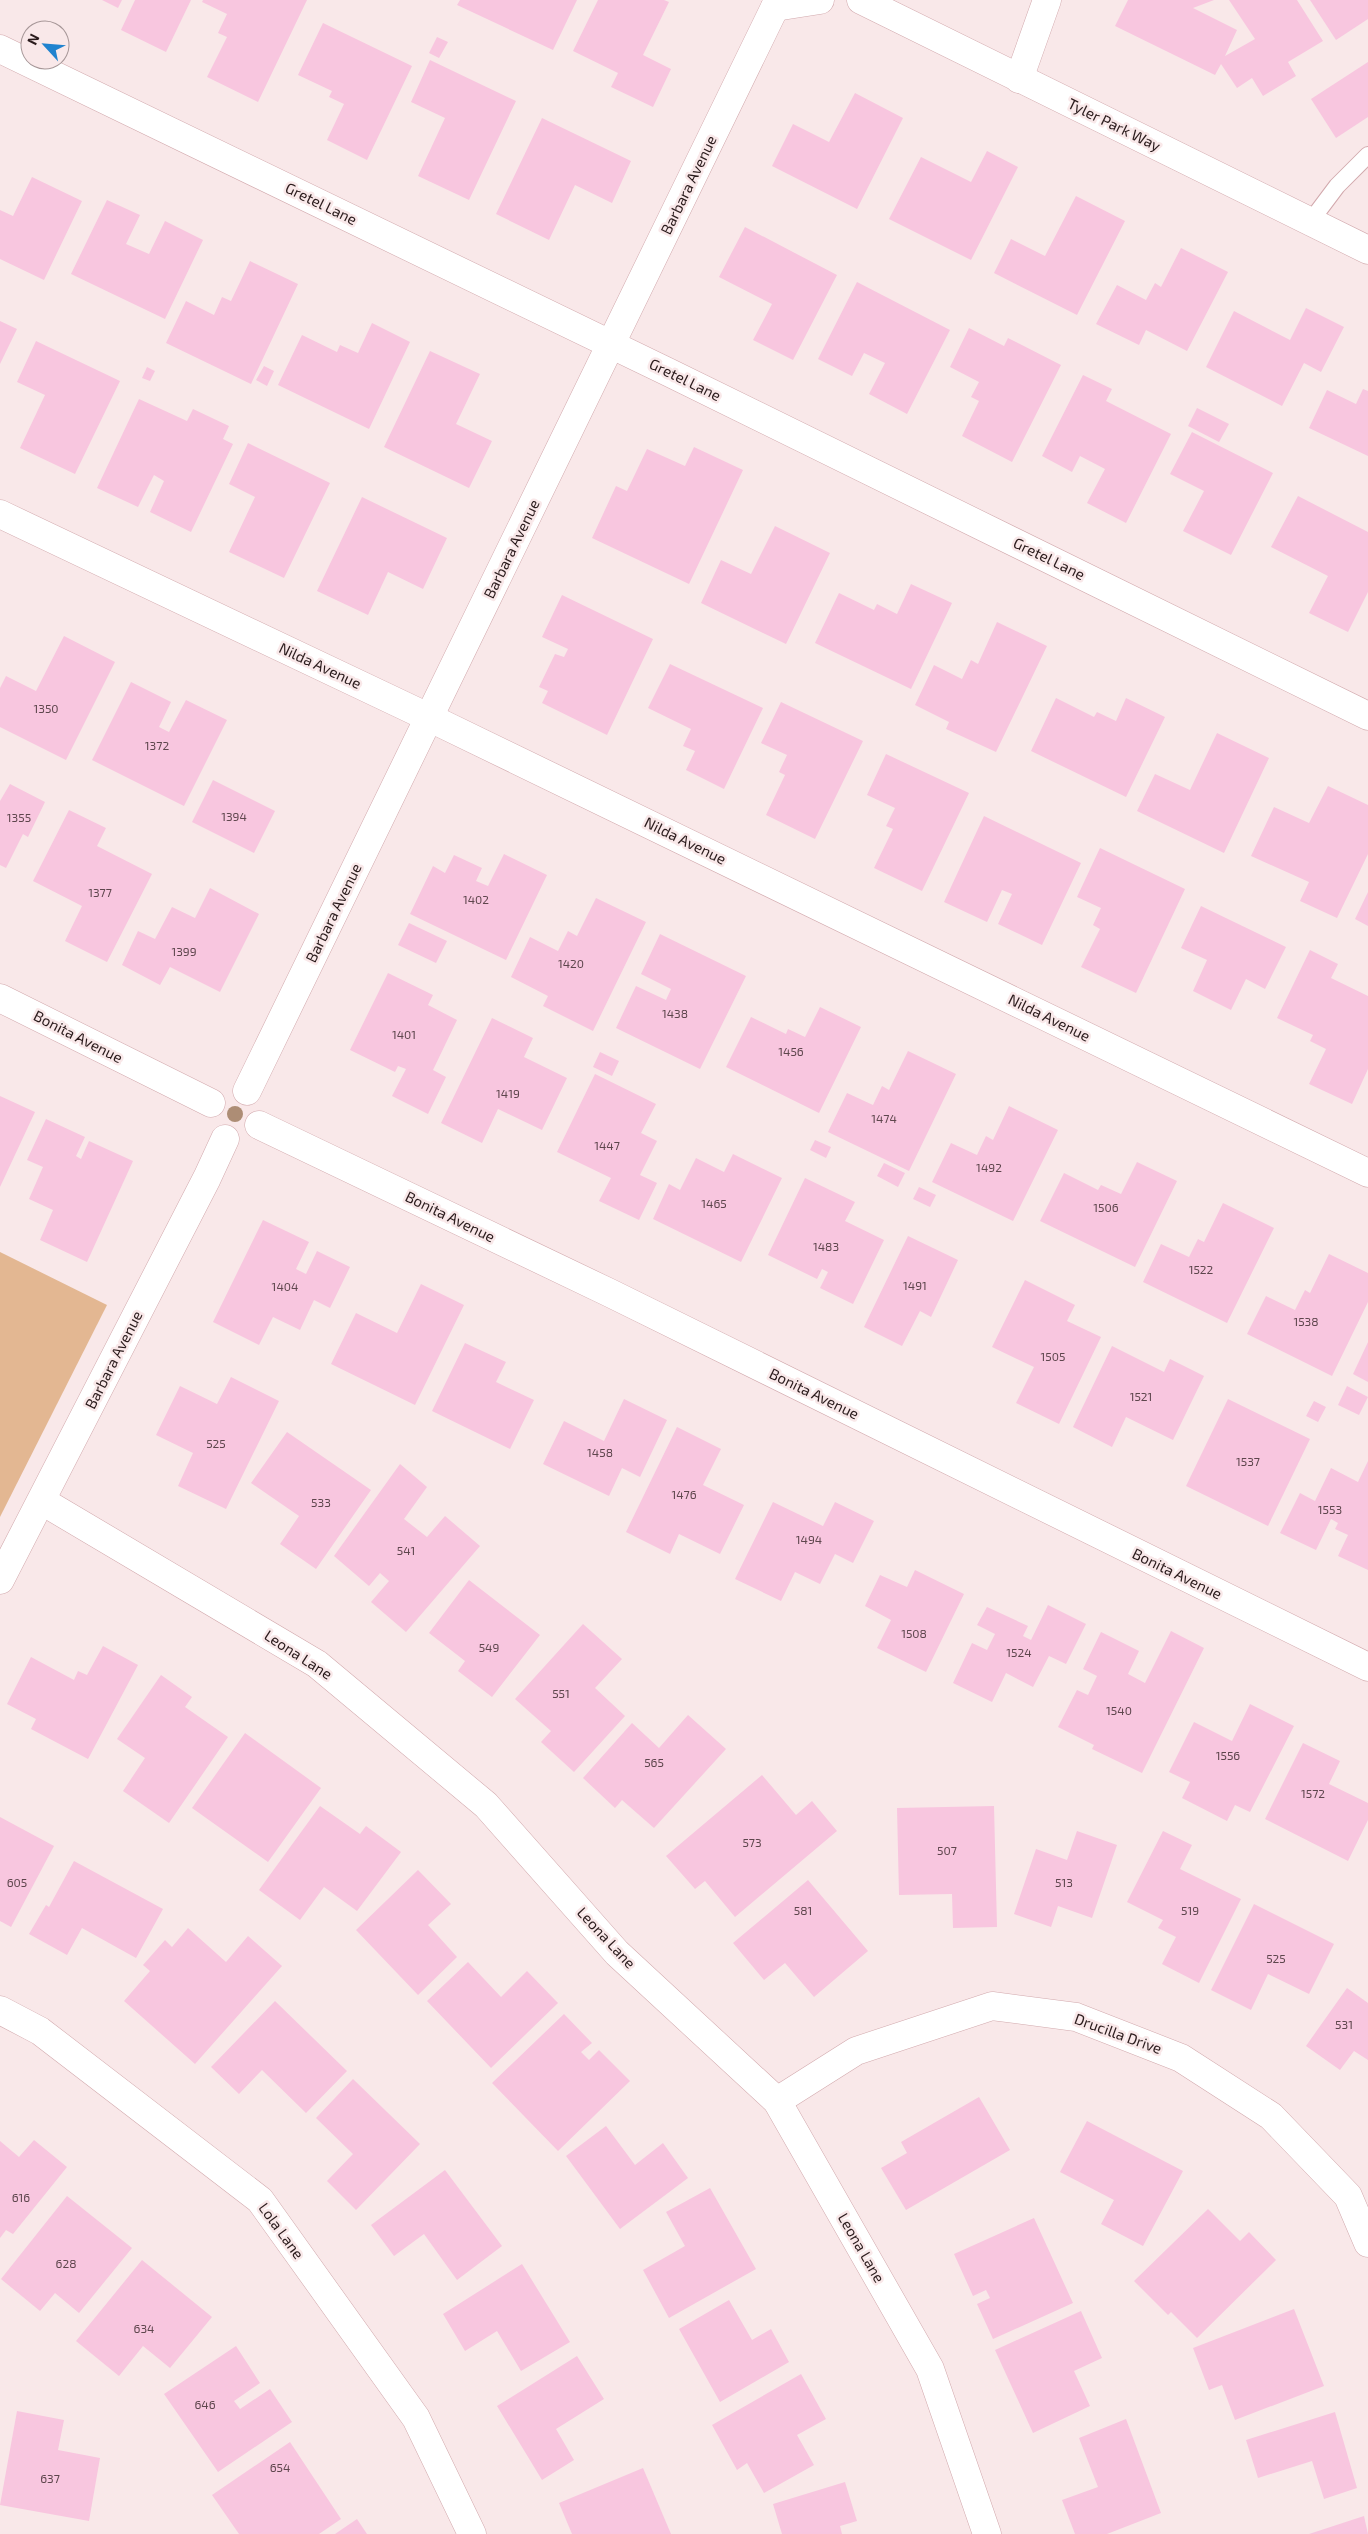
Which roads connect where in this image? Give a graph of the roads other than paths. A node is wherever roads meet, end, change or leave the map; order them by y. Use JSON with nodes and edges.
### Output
{"nodes":[{"id":1,"x":820,"y":0,"type":"edge"},
{"id":2,"x":861,"y":0,"type":"edge"},
{"id":3,"x":1047,"y":0,"type":"edge"},
{"id":4,"x":771,"y":4,"type":"edge"},
{"id":5,"x":0,"y":49,"type":"edge"},
{"id":6,"x":1019,"y":79,"type":"junction"},
{"id":7,"x":1368,"y":155,"type":"edge"},
{"id":8,"x":1310,"y":222,"type":"junction"},
{"id":9,"x":1368,"y":250,"type":"edge"},
{"id":10,"x":612,"y":344,"type":"junction"},
{"id":11,"x":0,"y":514,"type":"edge"},
{"id":12,"x":1368,"y":716,"type":"edge"},
{"id":13,"x":430,"y":718,"type":"junction"},
{"id":14,"x":0,"y":998,"type":"edge"},
{"id":15,"x":248,"y":1091,"type":"junction"},
{"id":16,"x":211,"y":1103,"type":"junction"},
{"id":17,"x":259,"y":1125,"type":"junction"},
{"id":18,"x":225,"y":1139,"type":"junction"},
{"id":19,"x":1368,"y":1173,"type":"edge"},
{"id":20,"x":42,"y":1501,"type":"junction"},
{"id":21,"x":0,"y":1580,"type":"edge"},
{"id":22,"x":1368,"y":1667,"type":"edge"},
{"id":23,"x":0,"y":2010,"type":"edge"},
{"id":24,"x":777,"y":2101,"type":"junction"},
{"id":25,"x":1368,"y":2243,"type":"edge"},
{"id":26,"x":472,"y":2534,"type":"edge"},
{"id":27,"x":987,"y":2534,"type":"edge"}],
"edges":[{"from":1,"to":4,"type":"street"},
{"from":2,"to":6,"type":"street","name":"Tyler Park Way"},
{"from":3,"to":6,"type":"street"},
{"from":4,"to":10,"type":"street","name":"Barbara Avenue"},
{"from":5,"to":10,"type":"street","name":"Gretel Lane"},
{"from":6,"to":8,"type":"street","name":"Tyler Park Way"},
{"from":7,"to":8,"type":"lane"},
{"from":8,"to":9,"type":"street","name":"Tyler Park Way"},
{"from":10,"to":12,"type":"street","name":"Gretel Lane"},
{"from":10,"to":13,"type":"street","name":"Barbara Avenue"},
{"from":11,"to":13,"type":"street","name":"Nilda Avenue"},
{"from":13,"to":15,"type":"street","name":"Barbara Avenue"},
{"from":13,"to":19,"type":"street","name":"Nilda Avenue"},
{"from":14,"to":16,"type":"street","name":"Bonita Avenue"},
{"from":15,"to":16,"type":"street"},
{"from":15,"to":17,"type":"street"},
{"from":16,"to":18,"type":"street"},
{"from":17,"to":18,"type":"street"},
{"from":17,"to":22,"type":"street","name":"Bonita Avenue"},
{"from":18,"to":20,"type":"street","name":"Barbara Avenue"},
{"from":20,"to":21,"type":"street","name":"Barbara Avenue"},
{"from":20,"to":24,"type":"street","name":"Leona Lane"},
{"from":23,"to":26,"type":"street","name":"Lola Lane"},
{"from":24,"to":25,"type":"street","name":"Drucilla Drive"},
{"from":24,"to":27,"type":"street","name":"Leona Lane"}]}
